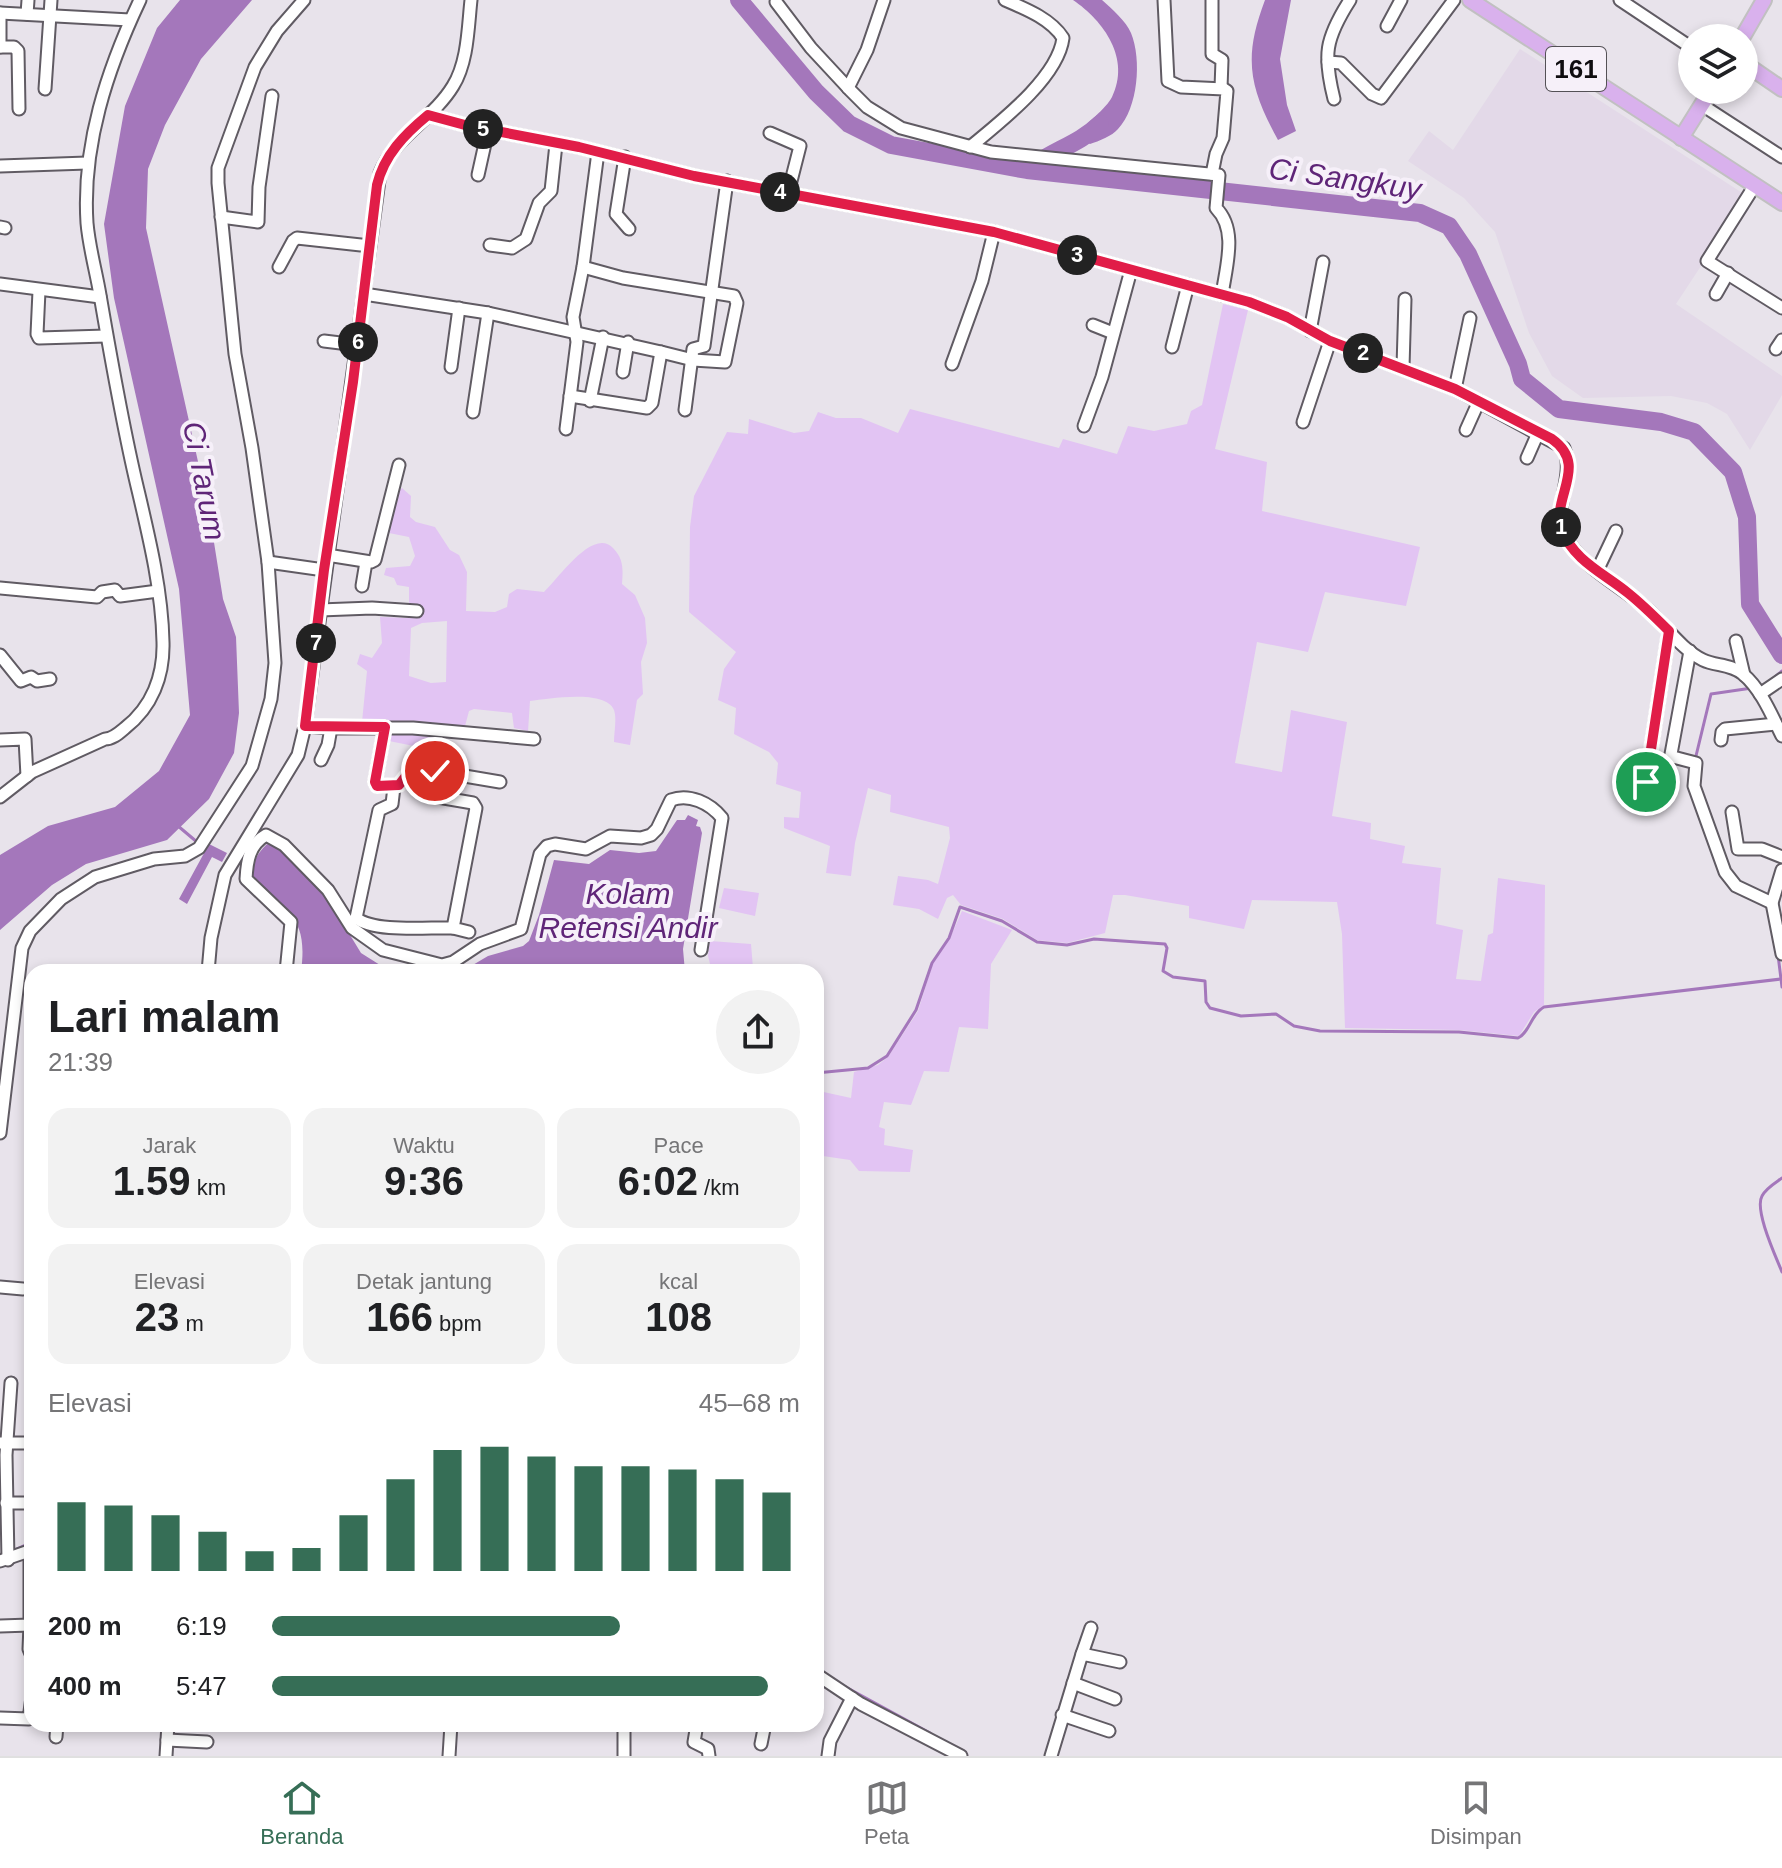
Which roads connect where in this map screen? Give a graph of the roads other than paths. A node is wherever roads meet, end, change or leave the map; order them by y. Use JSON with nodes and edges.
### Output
{"nodes":[{"id":1,"x":28,"y":0,"type":"edge"},
{"id":2,"x":51,"y":0,"type":"edge"},
{"id":3,"x":140,"y":0,"type":"edge"},
{"id":4,"x":304,"y":0,"type":"edge"},
{"id":5,"x":471,"y":0,"type":"edge"},
{"id":6,"x":884,"y":0,"type":"edge"},
{"id":7,"x":1005,"y":0,"type":"edge"},
{"id":8,"x":1164,"y":0,"type":"edge"},
{"id":9,"x":1212,"y":0,"type":"edge"},
{"id":10,"x":1350,"y":0,"type":"edge"},
{"id":11,"x":1401,"y":0,"type":"edge"},
{"id":12,"x":1454,"y":0,"type":"edge"},
{"id":13,"x":1470,"y":0,"type":"edge"},
{"id":14,"x":1620,"y":0,"type":"edge"},
{"id":15,"x":1760,"y":1,"type":"edge"},
{"id":16,"x":776,"y":2,"type":"edge"},
{"id":17,"x":0,"y":13,"type":"edge"},
{"id":18,"x":27,"y":14,"type":"junction"},
{"id":19,"x":49,"y":15,"type":"junction"},
{"id":20,"x":130,"y":20,"type":"junction"},
{"id":21,"x":1749,"y":24,"type":"edge"},
{"id":22,"x":1387,"y":26,"type":"dead end"},
{"id":23,"x":1678,"y":39,"type":"edge"},
{"id":24,"x":0,"y":47,"type":"edge"},
{"id":25,"x":1328,"y":62,"type":"junction"},
{"id":26,"x":1758,"y":73,"type":"edge"},
{"id":27,"x":848,"y":88,"type":"junction"},
{"id":28,"x":1221,"y":88,"type":"junction"},
{"id":29,"x":45,"y":89,"type":"dead end"},
{"id":30,"x":1782,"y":89,"type":"edge"},
{"id":31,"x":272,"y":96,"type":"dead end"},
{"id":32,"x":1334,"y":99,"type":"dead end"},
{"id":33,"x":1702,"y":105,"type":"joint"},
{"id":34,"x":19,"y":109,"type":"dead end"},
{"id":35,"x":428,"y":115,"type":"junction"},
{"id":36,"x":488,"y":130,"type":"junction"},
{"id":37,"x":770,"y":133,"type":"dead end"},
{"id":38,"x":1681,"y":138,"type":"junction"},
{"id":39,"x":556,"y":144,"type":"junction"},
{"id":40,"x":970,"y":147,"type":"junction"},
{"id":41,"x":598,"y":152,"type":"junction"},
{"id":42,"x":625,"y":157,"type":"junction"},
{"id":43,"x":1782,"y":157,"type":"edge"},
{"id":44,"x":87,"y":163,"type":"junction"},
{"id":45,"x":0,"y":166,"type":"edge"},
{"id":46,"x":478,"y":175,"type":"dead end"},
{"id":47,"x":1216,"y":176,"type":"junction"},
{"id":48,"x":727,"y":181,"type":"junction"},
{"id":49,"x":1755,"y":185,"type":"junction"},
{"id":50,"x":788,"y":193,"type":"junction"},
{"id":51,"x":1782,"y":203,"type":"edge"},
{"id":52,"x":221,"y":217,"type":"junction"},
{"id":53,"x":629,"y":229,"type":"dead end"},
{"id":54,"x":994,"y":232,"type":"junction"},
{"id":55,"x":490,"y":245,"type":"dead end"},
{"id":56,"x":370,"y":246,"type":"junction"},
{"id":57,"x":1323,"y":262,"type":"dead end"},
{"id":58,"x":279,"y":267,"type":"dead end"},
{"id":59,"x":583,"y":267,"type":"junction"},
{"id":60,"x":1131,"y":270,"type":"junction"},
{"id":61,"x":1728,"y":273,"type":"junction"},
{"id":62,"x":0,"y":284,"type":"edge"},
{"id":63,"x":1188,"y":285,"type":"junction"},
{"id":64,"x":39,"y":291,"type":"junction"},
{"id":65,"x":712,"y":293,"type":"junction"},
{"id":66,"x":364,"y":294,"type":"junction"},
{"id":67,"x":1716,"y":294,"type":"dead end"},
{"id":68,"x":1222,"y":295,"type":"junction"},
{"id":69,"x":100,"y":297,"type":"junction"},
{"id":70,"x":1405,"y":299,"type":"dead end"},
{"id":71,"x":459,"y":308,"type":"junction"},
{"id":72,"x":1782,"y":308,"type":"edge"},
{"id":73,"x":488,"y":313,"type":"junction"},
{"id":74,"x":1470,"y":318,"type":"dead end"},
{"id":75,"x":1093,"y":325,"type":"dead end"},
{"id":76,"x":575,"y":331,"type":"junction"},
{"id":77,"x":1310,"y":331,"type":"junction"},
{"id":78,"x":1113,"y":333,"type":"junction"},
{"id":79,"x":106,"y":336,"type":"junction"},
{"id":80,"x":603,"y":337,"type":"junction"},
{"id":81,"x":324,"y":341,"type":"dead end"},
{"id":82,"x":1330,"y":341,"type":"junction"},
{"id":83,"x":628,"y":342,"type":"junction"},
{"id":84,"x":357,"y":345,"type":"junction"},
{"id":85,"x":1172,"y":347,"type":"dead end"},
{"id":86,"x":661,"y":352,"type":"junction"},
{"id":87,"x":693,"y":360,"type":"junction"},
{"id":88,"x":952,"y":364,"type":"dead end"},
{"id":89,"x":451,"y":367,"type":"dead end"},
{"id":90,"x":1403,"y":367,"type":"junction"},
{"id":91,"x":623,"y":372,"type":"dead end"},
{"id":92,"x":1455,"y":389,"type":"junction"},
{"id":93,"x":570,"y":396,"type":"junction"},
{"id":94,"x":590,"y":401,"type":"junction"},
{"id":95,"x":1479,"y":401,"type":"junction"},
{"id":96,"x":685,"y":410,"type":"dead end"},
{"id":97,"x":473,"y":412,"type":"dead end"},
{"id":98,"x":1303,"y":422,"type":"dead end"},
{"id":99,"x":1084,"y":426,"type":"dead end"},
{"id":100,"x":566,"y":429,"type":"dead end"},
{"id":101,"x":1466,"y":430,"type":"dead end"},
{"id":102,"x":1538,"y":433,"type":"junction"},
{"id":103,"x":1527,"y":458,"type":"dead end"},
{"id":104,"x":399,"y":465,"type":"dead end"},
{"id":105,"x":1616,"y":531,"type":"dead end"},
{"id":106,"x":327,"y":555,"type":"junction"},
{"id":107,"x":268,"y":562,"type":"junction"},
{"id":108,"x":366,"y":562,"type":"junction"},
{"id":109,"x":324,"y":570,"type":"junction"},
{"id":110,"x":1597,"y":571,"type":"junction"},
{"id":111,"x":362,"y":586,"type":"dead end"},
{"id":112,"x":0,"y":588,"type":"edge"},
{"id":113,"x":158,"y":591,"type":"junction"},
{"id":114,"x":320,"y":610,"type":"junction"},
{"id":115,"x":417,"y":611,"type":"dead end"},
{"id":116,"x":1669,"y":631,"type":"junction"},
{"id":117,"x":1736,"y":641,"type":"dead end"},
{"id":118,"x":1690,"y":651,"type":"junction"},
{"id":119,"x":0,"y":655,"type":"edge"},
{"id":120,"x":1744,"y":675,"type":"junction"},
{"id":121,"x":50,"y":679,"type":"dead end"},
{"id":122,"x":1782,"y":679,"type":"edge"},
{"id":123,"x":1763,"y":692,"type":"junction"},
{"id":124,"x":1776,"y":724,"type":"junction"},
{"id":125,"x":305,"y":726,"type":"junction"},
{"id":126,"x":385,"y":727,"type":"junction"},
{"id":127,"x":331,"y":728,"type":"junction"},
{"id":128,"x":1782,"y":736,"type":"edge"},
{"id":129,"x":534,"y":739,"type":"dead end"},
{"id":130,"x":0,"y":740,"type":"edge"},
{"id":131,"x":1721,"y":740,"type":"dead end"},
{"id":132,"x":321,"y":760,"type":"dead end"},
{"id":133,"x":27,"y":776,"type":"junction"},
{"id":134,"x":500,"y":782,"type":"dead end"},
{"id":135,"x":1646,"y":782,"type":"dead end"},
{"id":136,"x":394,"y":787,"type":"junction"},
{"id":137,"x":432,"y":796,"type":"dead end"},
{"id":138,"x":0,"y":797,"type":"edge"},
{"id":139,"x":1732,"y":812,"type":"dead end"},
{"id":140,"x":1782,"y":857,"type":"edge"},
{"id":141,"x":1782,"y":870,"type":"edge"},
{"id":142,"x":1772,"y":903,"type":"junction"},
{"id":143,"x":453,"y":928,"type":"junction"},
{"id":144,"x":469,"y":932,"type":"dead end"},
{"id":145,"x":701,"y":950,"type":"dead end"},
{"id":146,"x":1782,"y":954,"type":"edge"},
{"id":147,"x":209,"y":964,"type":"edge"},
{"id":148,"x":287,"y":964,"type":"edge"},
{"id":149,"x":438,"y":964,"type":"edge"},
{"id":150,"x":446,"y":964,"type":"edge"},
{"id":151,"x":2,"y":1123,"type":"edge"},
{"id":152,"x":0,"y":1287,"type":"edge"},
{"id":153,"x":23,"y":1289,"type":"dead end"},
{"id":154,"x":11,"y":1383,"type":"dead end"},
{"id":155,"x":24,"y":1443,"type":"edge"},
{"id":156,"x":4,"y":1444,"type":"edge"},
{"id":157,"x":6,"y":1503,"type":"junction"},
{"id":158,"x":24,"y":1503,"type":"edge"},
{"id":159,"x":6,"y":1557,"type":"edge"},
{"id":160,"x":24,"y":1625,"type":"edge"},
{"id":161,"x":0,"y":1626,"type":"edge"},
{"id":162,"x":1091,"y":1628,"type":"dead end"},
{"id":163,"x":1082,"y":1654,"type":"junction"},
{"id":164,"x":1120,"y":1662,"type":"dead end"},
{"id":165,"x":824,"y":1679,"type":"edge"},
{"id":166,"x":1073,"y":1683,"type":"junction"},
{"id":167,"x":852,"y":1698,"type":"junction"},
{"id":168,"x":1115,"y":1699,"type":"dead end"},
{"id":169,"x":1062,"y":1715,"type":"junction"},
{"id":170,"x":0,"y":1718,"type":"edge"},
{"id":171,"x":24,"y":1719,"type":"edge"},
{"id":172,"x":1109,"y":1731,"type":"dead end"},
{"id":173,"x":168,"y":1732,"type":"edge"},
{"id":174,"x":450,"y":1732,"type":"edge"},
{"id":175,"x":624,"y":1732,"type":"edge"},
{"id":176,"x":696,"y":1732,"type":"edge"},
{"id":177,"x":763,"y":1732,"type":"edge"},
{"id":178,"x":167,"y":1740,"type":"junction"},
{"id":179,"x":207,"y":1742,"type":"dead end"},
{"id":180,"x":761,"y":1744,"type":"dead end"},
{"id":181,"x":166,"y":1756,"type":"edge"},
{"id":182,"x":449,"y":1756,"type":"edge"},
{"id":183,"x":624,"y":1756,"type":"edge"},
{"id":184,"x":709,"y":1756,"type":"edge"},
{"id":185,"x":828,"y":1756,"type":"edge"},
{"id":186,"x":961,"y":1756,"type":"edge"},
{"id":187,"x":1051,"y":1756,"type":"edge"}],
"edges":[{"from":1,"to":18,"type":"street"},
{"from":2,"to":19,"type":"street"},
{"from":3,"to":20,"type":"street"},
{"from":4,"to":52,"type":"street"},
{"from":5,"to":35,"type":"street"},
{"from":6,"to":27,"type":"street"},
{"from":7,"to":40,"type":"street"},
{"from":8,"to":28,"type":"street"},
{"from":9,"to":28,"type":"street"},
{"from":10,"to":25,"type":"street"},
{"from":11,"to":22,"type":"street"},
{"from":12,"to":25,"type":"street"},
{"from":13,"to":38,"type":"main road","number":"161"},
{"from":14,"to":23,"type":"street"},
{"from":15,"to":21,"type":"main road"},
{"from":16,"to":27,"type":"street"},
{"from":17,"to":18,"type":"street"},
{"from":17,"to":24,"type":"street"},
{"from":18,"to":19,"type":"street"},
{"from":19,"to":20,"type":"street"},
{"from":19,"to":29,"type":"street"},
{"from":20,"to":44,"type":"street"},
{"from":24,"to":34,"type":"street"},
{"from":25,"to":32,"type":"street"},
{"from":26,"to":30,"type":"main road"},
{"from":27,"to":40,"type":"street"},
{"from":28,"to":47,"type":"street"},
{"from":31,"to":52,"type":"street"},
{"from":33,"to":38,"type":"main road"},
{"from":33,"to":43,"type":"street"},
{"from":35,"to":36,"type":"street"},
{"from":35,"to":56,"type":"street"},
{"from":36,"to":39,"type":"street"},
{"from":36,"to":46,"type":"street"},
{"from":37,"to":50,"type":"street"},
{"from":38,"to":49,"type":"main road","number":"161"},
{"from":39,"to":41,"type":"street"},
{"from":39,"to":55,"type":"street"},
{"from":40,"to":47,"type":"street"},
{"from":41,"to":42,"type":"street"},
{"from":41,"to":59,"type":"street"},
{"from":42,"to":48,"type":"street"},
{"from":42,"to":53,"type":"street"},
{"from":44,"to":45,"type":"street"},
{"from":44,"to":69,"type":"street"},
{"from":47,"to":68,"type":"street"},
{"from":48,"to":50,"type":"street"},
{"from":48,"to":65,"type":"street"},
{"from":49,"to":51,"type":"main road","number":"161"},
{"from":49,"to":61,"type":"street"},
{"from":50,"to":54,"type":"street"},
{"from":52,"to":107,"type":"street"},
{"from":54,"to":60,"type":"street"},
{"from":54,"to":88,"type":"street"},
{"from":56,"to":58,"type":"street"},
{"from":56,"to":66,"type":"street"},
{"from":57,"to":77,"type":"street"},
{"from":59,"to":65,"type":"street"},
{"from":59,"to":76,"type":"street"},
{"from":60,"to":63,"type":"street"},
{"from":60,"to":78,"type":"street"},
{"from":61,"to":67,"type":"street"},
{"from":61,"to":72,"type":"street"},
{"from":62,"to":64,"type":"street"},
{"from":63,"to":68,"type":"street"},
{"from":63,"to":85,"type":"street"},
{"from":64,"to":69,"type":"street"},
{"from":64,"to":79,"type":"street"},
{"from":65,"to":87,"type":"street"},
{"from":65,"to":87,"type":"street"},
{"from":66,"to":71,"type":"street"},
{"from":66,"to":84,"type":"street"},
{"from":68,"to":77,"type":"street"},
{"from":69,"to":79,"type":"street"},
{"from":70,"to":90,"type":"street"},
{"from":71,"to":73,"type":"street"},
{"from":71,"to":89,"type":"street"},
{"from":73,"to":76,"type":"street"},
{"from":73,"to":97,"type":"street"},
{"from":74,"to":92,"type":"street"},
{"from":75,"to":78,"type":"street"},
{"from":76,"to":80,"type":"street"},
{"from":76,"to":93,"type":"street"},
{"from":77,"to":82,"type":"street"},
{"from":78,"to":99,"type":"street"},
{"from":79,"to":113,"type":"street"},
{"from":80,"to":83,"type":"street"},
{"from":80,"to":94,"type":"street"},
{"from":81,"to":84,"type":"street"},
{"from":82,"to":90,"type":"street"},
{"from":82,"to":98,"type":"street"},
{"from":83,"to":86,"type":"street"},
{"from":83,"to":91,"type":"street"},
{"from":84,"to":106,"type":"street"},
{"from":86,"to":87,"type":"street"},
{"from":86,"to":94,"type":"street"},
{"from":87,"to":96,"type":"street"},
{"from":90,"to":92,"type":"street"},
{"from":92,"to":95,"type":"street"},
{"from":93,"to":94,"type":"street"},
{"from":93,"to":100,"type":"street"},
{"from":95,"to":101,"type":"street"},
{"from":95,"to":102,"type":"street"},
{"from":102,"to":103,"type":"street"},
{"from":102,"to":110,"type":"street"},
{"from":104,"to":108,"type":"street"},
{"from":105,"to":110,"type":"street"},
{"from":106,"to":108,"type":"street"},
{"from":106,"to":109,"type":"street"},
{"from":107,"to":109,"type":"street"},
{"from":107,"to":151,"type":"street"},
{"from":108,"to":111,"type":"street"},
{"from":109,"to":114,"type":"street"},
{"from":110,"to":116,"type":"street"},
{"from":112,"to":113,"type":"street"},
{"from":113,"to":133,"type":"street"},
{"from":114,"to":115,"type":"street"},
{"from":114,"to":125,"type":"street"},
{"from":116,"to":118,"type":"street"},
{"from":116,"to":135,"type":"street"},
{"from":117,"to":120,"type":"street"},
{"from":118,"to":120,"type":"street"},
{"from":118,"to":142,"type":"street"},
{"from":119,"to":121,"type":"street"},
{"from":120,"to":123,"type":"street"},
{"from":122,"to":123,"type":"street"},
{"from":123,"to":124,"type":"street"},
{"from":124,"to":128,"type":"street"},
{"from":124,"to":131,"type":"street"},
{"from":125,"to":127,"type":"street"},
{"from":125,"to":147,"type":"street"},
{"from":126,"to":127,"type":"street"},
{"from":126,"to":129,"type":"street"},
{"from":126,"to":136,"type":"street"},
{"from":127,"to":132,"type":"street"},
{"from":130,"to":133,"type":"street"},
{"from":133,"to":138,"type":"street"},
{"from":134,"to":136,"type":"street"},
{"from":136,"to":143,"type":"street"},
{"from":137,"to":143,"type":"street"},
{"from":139,"to":140,"type":"street"},
{"from":141,"to":142,"type":"street"},
{"from":142,"to":146,"type":"street"},
{"from":143,"to":144,"type":"street"},
{"from":145,"to":150,"type":"street"},
{"from":148,"to":149,"type":"street"},
{"from":152,"to":153,"type":"street"},
{"from":154,"to":156,"type":"street"},
{"from":155,"to":156,"type":"street"},
{"from":156,"to":157,"type":"street"},
{"from":157,"to":158,"type":"street"},
{"from":157,"to":159,"type":"street"},
{"from":160,"to":161,"type":"street"},
{"from":162,"to":163,"type":"street"},
{"from":163,"to":164,"type":"street"},
{"from":163,"to":166,"type":"street"},
{"from":165,"to":167,"type":"street"},
{"from":166,"to":168,"type":"street"},
{"from":166,"to":169,"type":"street"},
{"from":167,"to":185,"type":"street"},
{"from":167,"to":186,"type":"street"},
{"from":169,"to":172,"type":"street"},
{"from":169,"to":187,"type":"street"},
{"from":170,"to":171,"type":"street"},
{"from":173,"to":178,"type":"street"},
{"from":174,"to":182,"type":"street"},
{"from":175,"to":183,"type":"street"},
{"from":176,"to":184,"type":"street"},
{"from":177,"to":180,"type":"street"},
{"from":178,"to":179,"type":"street"},
{"from":178,"to":181,"type":"street"}]}
